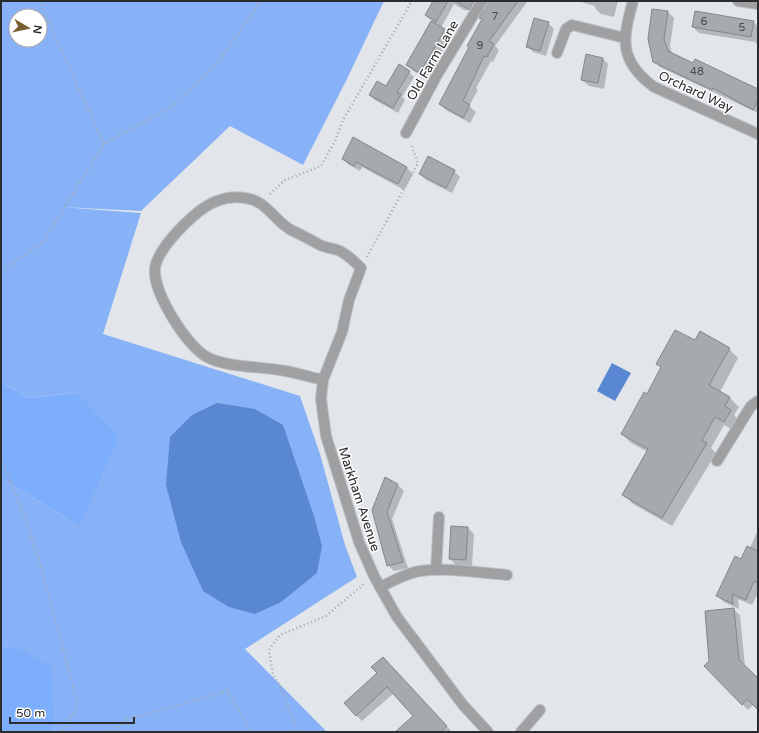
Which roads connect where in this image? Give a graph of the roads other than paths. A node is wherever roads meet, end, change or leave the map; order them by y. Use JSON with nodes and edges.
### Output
{"nodes":[{"id":1,"x":482,"y":1,"type":"edge"},
{"id":2,"x":633,"y":1,"type":"edge"},
{"id":3,"x":738,"y":1,"type":"edge"},
{"id":4,"x":758,"y":4,"type":"edge"},
{"id":5,"x":625,"y":38,"type":"junction"},
{"id":6,"x":557,"y":53,"type":"dead end"},
{"id":7,"x":406,"y":133,"type":"road end"},
{"id":8,"x":758,"y":134,"type":"edge"},
{"id":9,"x":323,"y":380,"type":"junction"},
{"id":10,"x":758,"y":401,"type":"edge"},
{"id":11,"x":717,"y":461,"type":"dead end"},
{"id":12,"x":439,"y":517,"type":"dead end"},
{"id":13,"x":436,"y":570,"type":"junction"},
{"id":14,"x":507,"y":575,"type":"dead end"},
{"id":15,"x":380,"y":587,"type":"junction"},
{"id":16,"x":540,"y":710,"type":"dead end"},
{"id":17,"x":488,"y":732,"type":"edge"},
{"id":18,"x":521,"y":732,"type":"edge"}],
"edges":[{"from":1,"to":7,"type":"street","name":"Old Farm Lane"},
{"from":2,"to":5,"type":"street","name":"Orchard Way"},
{"from":3,"to":4,"type":"street"},
{"from":5,"to":6,"type":"street"},
{"from":5,"to":8,"type":"street","name":"Orchard Way"},
{"from":9,"to":9,"type":"street","name":"Markham Avenue"},
{"from":9,"to":15,"type":"street","name":"Markham Avenue"},
{"from":10,"to":11,"type":"street"},
{"from":12,"to":13,"type":"street"},
{"from":13,"to":14,"type":"street"},
{"from":13,"to":15,"type":"street"},
{"from":15,"to":17,"type":"street","name":"Markham Avenue"},
{"from":16,"to":18,"type":"street"}]}
